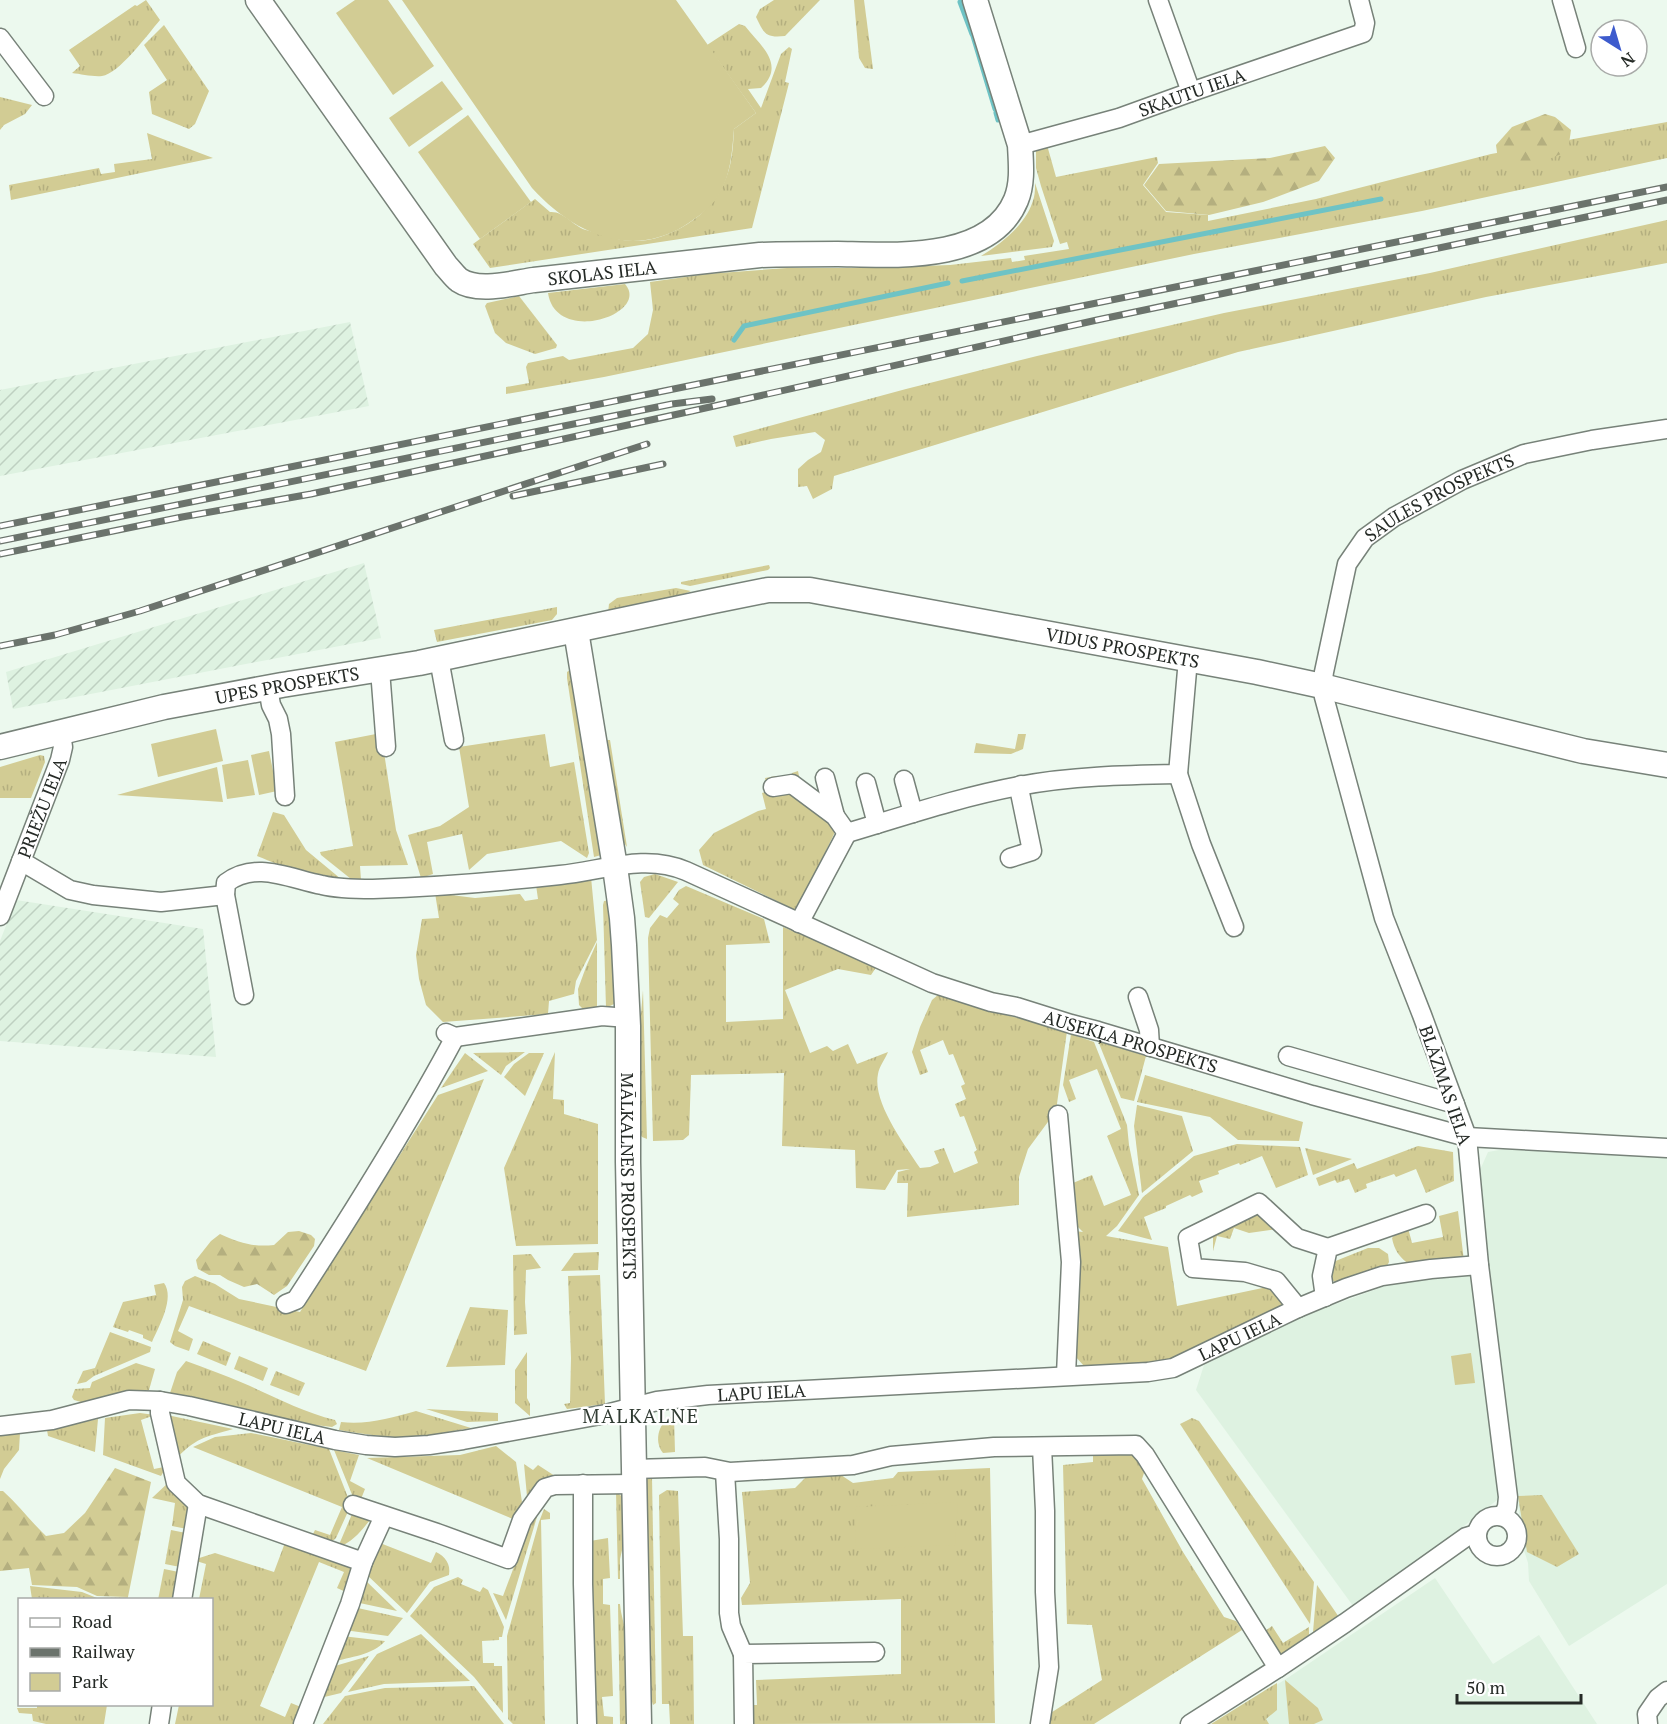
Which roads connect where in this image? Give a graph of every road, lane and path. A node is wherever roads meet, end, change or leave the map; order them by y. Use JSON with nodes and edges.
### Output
{"nodes":[{"id":1,"x":258,"y":0,"type":"edge"},
{"id":2,"x":975,"y":0,"type":"edge"},
{"id":3,"x":1158,"y":0,"type":"edge"},
{"id":4,"x":1359,"y":0,"type":"edge"},
{"id":5,"x":1562,"y":0,"type":"edge"},
{"id":6,"x":0,"y":38,"type":"edge"},
{"id":7,"x":1576,"y":48,"type":"dead end"},
{"id":8,"x":1191,"y":92,"type":"junction"},
{"id":9,"x":44,"y":96,"type":"dead end"},
{"id":10,"x":1020,"y":145,"type":"junction"},
{"id":11,"x":1667,"y":429,"type":"edge"},
{"id":12,"x":576,"y":631,"type":"junction"},
{"id":13,"x":439,"y":659,"type":"junction"},
{"id":14,"x":1188,"y":659,"type":"junction"},
{"id":15,"x":380,"y":670,"type":"junction"},
{"id":16,"x":1322,"y":686,"type":"junction"},
{"id":17,"x":268,"y":688,"type":"junction"},
{"id":18,"x":61,"y":732,"type":"junction"},
{"id":19,"x":454,"y":740,"type":"dead end"},
{"id":20,"x":0,"y":747,"type":"edge"},
{"id":21,"x":386,"y":747,"type":"dead end"},
{"id":22,"x":1667,"y":765,"type":"edge"},
{"id":23,"x":1178,"y":774,"type":"junction"},
{"id":24,"x":825,"y":778,"type":"dead end"},
{"id":25,"x":904,"y":780,"type":"dead end"},
{"id":26,"x":866,"y":783,"type":"dead end"},
{"id":27,"x":1021,"y":785,"type":"junction"},
{"id":28,"x":773,"y":787,"type":"dead end"},
{"id":29,"x":285,"y":796,"type":"dead end"},
{"id":30,"x":913,"y":813,"type":"junction"},
{"id":31,"x":835,"y":816,"type":"junction"},
{"id":32,"x":877,"y":824,"type":"junction"},
{"id":33,"x":847,"y":833,"type":"junction"},
{"id":34,"x":1010,"y":858,"type":"dead end"},
{"id":35,"x":21,"y":861,"type":"junction"},
{"id":36,"x":615,"y":867,"type":"junction"},
{"id":37,"x":225,"y":895,"type":"junction"},
{"id":38,"x":0,"y":916,"type":"edge"},
{"id":39,"x":799,"y":923,"type":"junction"},
{"id":40,"x":1234,"y":927,"type":"dead end"},
{"id":41,"x":244,"y":995,"type":"dead end"},
{"id":42,"x":1138,"y":997,"type":"dead end"},
{"id":43,"x":628,"y":1017,"type":"junction"},
{"id":44,"x":1150,"y":1047,"type":"junction"},
{"id":45,"x":1288,"y":1056,"type":"dead end"},
{"id":46,"x":1455,"y":1104,"type":"junction"},
{"id":47,"x":1058,"y":1115,"type":"dead end"},
{"id":48,"x":1467,"y":1137,"type":"junction"},
{"id":49,"x":1667,"y":1148,"type":"edge"},
{"id":50,"x":1426,"y":1214,"type":"dead end"},
{"id":51,"x":1328,"y":1248,"type":"junction"},
{"id":52,"x":1479,"y":1265,"type":"junction"},
{"id":53,"x":1325,"y":1297,"type":"junction"},
{"id":54,"x":286,"y":1304,"type":"dead end"},
{"id":55,"x":1298,"y":1308,"type":"junction"},
{"id":56,"x":1066,"y":1375,"type":"junction"},
{"id":57,"x":160,"y":1401,"type":"junction"},
{"id":58,"x":632,"y":1407,"type":"junction"},
{"id":59,"x":0,"y":1426,"type":"edge"},
{"id":60,"x":1042,"y":1447,"type":"junction"},
{"id":61,"x":725,"y":1472,"type":"junction"},
{"id":62,"x":633,"y":1477,"type":"junction"},
{"id":63,"x":584,"y":1484,"type":"junction"},
{"id":64,"x":198,"y":1504,"type":"junction"},
{"id":65,"x":353,"y":1505,"type":"dead end"},
{"id":66,"x":384,"y":1516,"type":"junction"},
{"id":67,"x":1503,"y":1516,"type":"junction"},
{"id":68,"x":1476,"y":1534,"type":"junction"},
{"id":69,"x":363,"y":1562,"type":"junction"},
{"id":70,"x":182,"y":1598,"type":"edge"},
{"id":71,"x":875,"y":1652,"type":"dead end"},
{"id":72,"x":743,"y":1654,"type":"junction"},
{"id":73,"x":1278,"y":1668,"type":"junction"},
{"id":74,"x":1667,"y":1691,"type":"edge"},
{"id":75,"x":162,"y":1706,"type":"edge"},
{"id":76,"x":159,"y":1724,"type":"edge"},
{"id":77,"x":303,"y":1724,"type":"edge"},
{"id":78,"x":587,"y":1724,"type":"edge"},
{"id":79,"x":639,"y":1724,"type":"edge"},
{"id":80,"x":744,"y":1724,"type":"edge"},
{"id":81,"x":1040,"y":1724,"type":"edge"},
{"id":82,"x":1190,"y":1724,"type":"edge"},
{"id":83,"x":1648,"y":1724,"type":"edge"}],
"edges":[{"from":1,"to":10,"type":"main road","name":"SKOLAS IELA"},
{"from":2,"to":10,"type":"main road","name":"SKOLAS IELA"},
{"from":3,"to":8,"type":"street"},
{"from":4,"to":8,"type":"street","name":"SKAUTU IELA"},
{"from":5,"to":7,"type":"street"},
{"from":6,"to":9,"type":"street"},
{"from":8,"to":10,"type":"street","name":"SKAUTU IELA"},
{"from":11,"to":16,"type":"street","name":"SAULES PROSPEKTS"},
{"from":12,"to":13,"type":"main road","name":"UPES PROSPEKTS"},
{"from":12,"to":14,"type":"main road","name":"VIDUS PROSPEKTS"},
{"from":12,"to":36,"type":"main road","name":"MĀLKALNES PROSPEKTS"},
{"from":13,"to":15,"type":"main road","name":"UPES PROSPEKTS"},
{"from":13,"to":19,"type":"street"},
{"from":14,"to":16,"type":"main road","name":"VIDUS PROSPEKTS"},
{"from":14,"to":23,"type":"street"},
{"from":15,"to":17,"type":"main road","name":"UPES PROSPEKTS"},
{"from":15,"to":21,"type":"street"},
{"from":16,"to":22,"type":"main road","name":"VIDUS PROSPEKTS"},
{"from":16,"to":46,"type":"street","name":"BLĀZMAS IELA"},
{"from":17,"to":18,"type":"main road","name":"UPES PROSPEKTS"},
{"from":17,"to":29,"type":"street"},
{"from":18,"to":20,"type":"main road","name":"UPES PROSPEKTS"},
{"from":18,"to":35,"type":"street","name":"PRIEŽU IELA"},
{"from":23,"to":27,"type":"street"},
{"from":23,"to":40,"type":"street"},
{"from":24,"to":31,"type":"street"},
{"from":25,"to":30,"type":"street"},
{"from":26,"to":32,"type":"street"},
{"from":27,"to":30,"type":"street"},
{"from":27,"to":34,"type":"street"},
{"from":28,"to":31,"type":"street"},
{"from":30,"to":32,"type":"street"},
{"from":31,"to":33,"type":"street"},
{"from":32,"to":33,"type":"street"},
{"from":33,"to":39,"type":"street"},
{"from":35,"to":37,"type":"street"},
{"from":35,"to":38,"type":"street","name":"PRIEŽU IELA"},
{"from":36,"to":37,"type":"street","name":"AUSEKĻA PROSPEKTS"},
{"from":36,"to":39,"type":"street","name":"AUSEKĻA PROSPEKTS"},
{"from":36,"to":43,"type":"main road","name":"MĀLKALNES PROSPEKTS"},
{"from":37,"to":41,"type":"street"},
{"from":39,"to":44,"type":"street","name":"AUSEKĻA PROSPEKTS"},
{"from":42,"to":44,"type":"street"},
{"from":43,"to":54,"type":"street"},
{"from":43,"to":58,"type":"main road","name":"MĀLKALNES PROSPEKTS"},
{"from":44,"to":48,"type":"street","name":"AUSEKĻA PROSPEKTS"},
{"from":45,"to":46,"type":"street"},
{"from":46,"to":48,"type":"street","name":"BLĀZMAS IELA"},
{"from":47,"to":56,"type":"street"},
{"from":48,"to":49,"type":"street","name":"AUSEKĻA PROSPEKTS"},
{"from":48,"to":52,"type":"street","name":"BLĀZMAS IELA"},
{"from":50,"to":51,"type":"street"},
{"from":51,"to":53,"type":"street"},
{"from":51,"to":55,"type":"street"},
{"from":52,"to":53,"type":"street","name":"LAPU IELA"},
{"from":52,"to":67,"type":"street","name":"BLĀZMAS IELA"},
{"from":53,"to":55,"type":"street","name":"LAPU IELA"},
{"from":55,"to":56,"type":"street","name":"LAPU IELA"},
{"from":56,"to":58,"type":"street","name":"LAPU IELA"},
{"from":57,"to":58,"type":"street","name":"LAPU IELA"},
{"from":57,"to":59,"type":"street","name":"LAPU IELA"},
{"from":57,"to":64,"type":"street"},
{"from":58,"to":62,"type":"main road","name":"MĀLKALNES PROSPEKTS"},
{"from":60,"to":61,"type":"street"},
{"from":60,"to":73,"type":"street"},
{"from":60,"to":81,"type":"street"},
{"from":61,"to":62,"type":"street"},
{"from":61,"to":72,"type":"street"},
{"from":62,"to":63,"type":"street"},
{"from":62,"to":79,"type":"main road","name":"MĀLKALNES PROSPEKTS"},
{"from":63,"to":66,"type":"street"},
{"from":63,"to":78,"type":"street"},
{"from":64,"to":69,"type":"street"},
{"from":64,"to":70,"type":"street"},
{"from":65,"to":66,"type":"street"},
{"from":66,"to":69,"type":"street"},
{"from":67,"to":68,"type":"street"},
{"from":67,"to":68,"type":"street"},
{"from":68,"to":73,"type":"street"},
{"from":69,"to":77,"type":"street"},
{"from":71,"to":72,"type":"street"},
{"from":72,"to":80,"type":"street"},
{"from":73,"to":82,"type":"street"},
{"from":74,"to":83,"type":"street"},
{"from":75,"to":76,"type":"street"}]}
